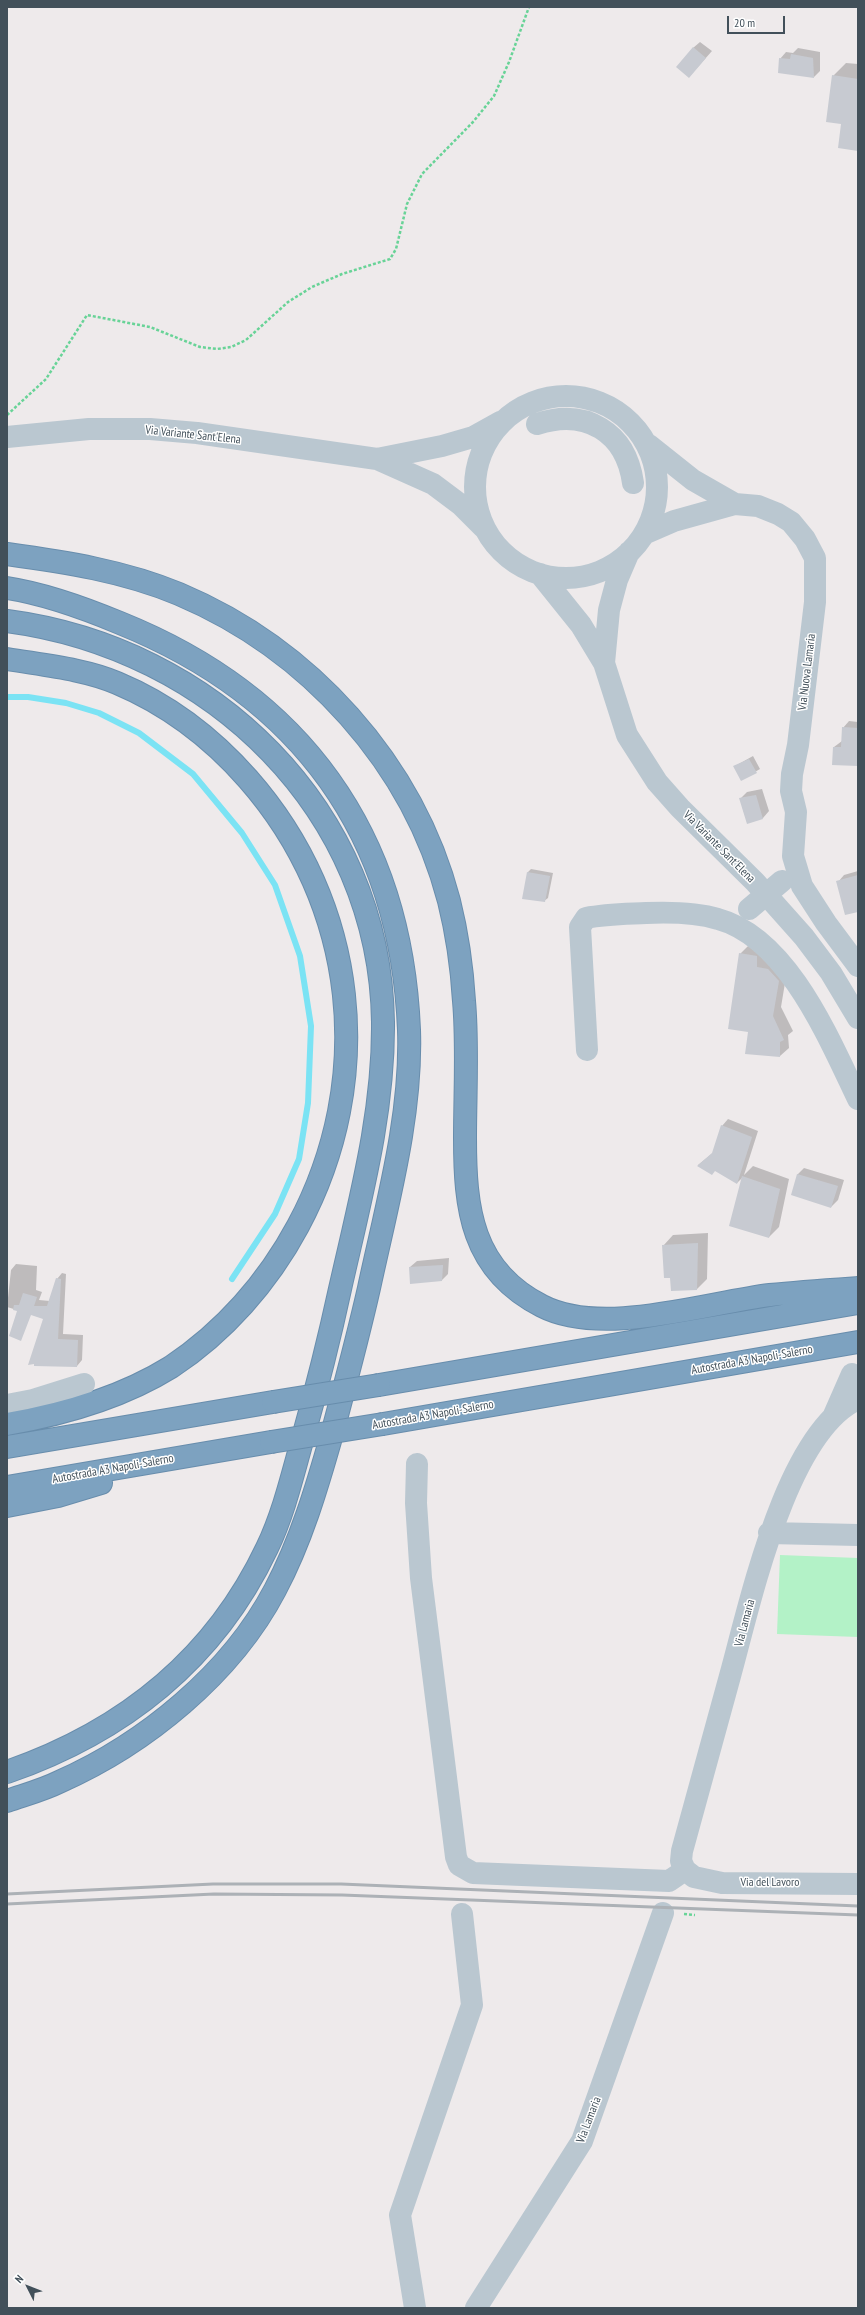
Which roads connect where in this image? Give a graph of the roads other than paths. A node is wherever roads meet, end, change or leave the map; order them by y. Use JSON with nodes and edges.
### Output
{"nodes":[{"id":1,"x":506,"y":419,"type":"junction"},
{"id":2,"x":537,"y":424,"type":"dead end"},
{"id":3,"x":7,"y":438,"type":"edge"},
{"id":4,"x":647,"y":444,"type":"junction"},
{"id":5,"x":378,"y":459,"type":"junction"},
{"id":6,"x":633,"y":483,"type":"dead end"},
{"id":7,"x":735,"y":504,"type":"junction"},
{"id":8,"x":486,"y":529,"type":"junction"},
{"id":9,"x":644,"y":534,"type":"junction"},
{"id":10,"x":629,"y":552,"type":"junction"},
{"id":11,"x":7,"y":554,"type":"edge"},
{"id":12,"x":540,"y":574,"type":"junction"},
{"id":13,"x":7,"y":588,"type":"edge"},
{"id":14,"x":7,"y":620,"type":"edge"},
{"id":15,"x":7,"y":659,"type":"edge"},
{"id":16,"x":604,"y":663,"type":"junction"},
{"id":17,"x":790,"y":875,"type":"junction"},
{"id":18,"x":732,"y":924,"type":"junction"},
{"id":19,"x":858,"y":966,"type":"edge"},
{"id":20,"x":858,"y":1018,"type":"edge"},
{"id":21,"x":587,"y":1050,"type":"dead end"},
{"id":22,"x":858,"y":1099,"type":"edge"},
{"id":23,"x":858,"y":1288,"type":"edge"},
{"id":24,"x":858,"y":1303,"type":"edge"},
{"id":25,"x":858,"y":1342,"type":"edge"},
{"id":26,"x":852,"y":1374,"type":"dead end"},
{"id":27,"x":84,"y":1384,"type":"dead end"},
{"id":28,"x":858,"y":1399,"type":"edge"},
{"id":29,"x":7,"y":1405,"type":"edge"},
{"id":30,"x":831,"y":1420,"type":"junction"},
{"id":31,"x":7,"y":1424,"type":"edge"},
{"id":32,"x":7,"y":1447,"type":"edge"},
{"id":33,"x":192,"y":1456,"type":"junction"},
{"id":34,"x":417,"y":1464,"type":"dead end"},
{"id":35,"x":7,"y":1487,"type":"edge"},
{"id":36,"x":7,"y":1506,"type":"edge"},
{"id":37,"x":769,"y":1532,"type":"junction"},
{"id":38,"x":858,"y":1535,"type":"edge"},
{"id":39,"x":7,"y":1772,"type":"edge"},
{"id":40,"x":7,"y":1801,"type":"edge"},
{"id":41,"x":685,"y":1870,"type":"junction"},
{"id":42,"x":858,"y":1884,"type":"edge"},
{"id":43,"x":663,"y":1913,"type":"dead end"},
{"id":44,"x":462,"y":1914,"type":"dead end"},
{"id":45,"x":415,"y":2308,"type":"edge"},
{"id":46,"x":476,"y":2308,"type":"edge"}],
"edges":[{"from":1,"to":4,"type":"street"},
{"from":1,"to":5,"type":"street","name":"Via Variante Sant'Elena"},
{"from":1,"to":8,"type":"street"},
{"from":2,"to":6,"type":"street"},
{"from":3,"to":5,"type":"street","name":"Via Variante Sant'Elena"},
{"from":4,"to":7,"type":"street"},
{"from":4,"to":9,"type":"street"},
{"from":5,"to":8,"type":"street","name":"Via Variante Sant'Elena"},
{"from":7,"to":9,"type":"street","name":"Via Nuova Lamaria"},
{"from":7,"to":17,"type":"street","name":"Via Nuova Lamaria"},
{"from":8,"to":12,"type":"street"},
{"from":9,"to":10,"type":"street"},
{"from":10,"to":12,"type":"street"},
{"from":10,"to":16,"type":"street","name":"Via Variante Sant'Elena"},
{"from":11,"to":23,"type":"highway"},
{"from":12,"to":16,"type":"street","name":"Via Variante Sant'Elena"},
{"from":13,"to":40,"type":"highway"},
{"from":14,"to":39,"type":"highway"},
{"from":15,"to":31,"type":"highway"},
{"from":16,"to":20,"type":"street","name":"Via Variante Sant'Elena"},
{"from":17,"to":18,"type":"street","bridge":true},
{"from":17,"to":19,"type":"street","name":"Via Nuova Lamaria"},
{"from":18,"to":21,"type":"street"},
{"from":18,"to":22,"type":"street"},
{"from":24,"to":32,"type":"highway","bridge":true},
{"from":25,"to":33,"type":"highway","name":"Autostrada A3 Napoli-Salerno","bridge":true},
{"from":26,"to":30,"type":"street"},
{"from":27,"to":29,"type":"street"},
{"from":28,"to":30,"type":"street","name":"Via Lamaria"},
{"from":30,"to":37,"type":"street","name":"Via Lamaria"},
{"from":33,"to":35,"type":"highway","name":"Autostrada A3 Napoli-Salerno"},
{"from":33,"to":36,"type":"highway"},
{"from":34,"to":41,"type":"street"},
{"from":37,"to":38,"type":"street"},
{"from":37,"to":41,"type":"street","name":"Via Lamaria"},
{"from":41,"to":42,"type":"street","name":"Via del Lavoro"},
{"from":43,"to":46,"type":"street","name":"Via Lamaria"},
{"from":44,"to":45,"type":"street"}]}
